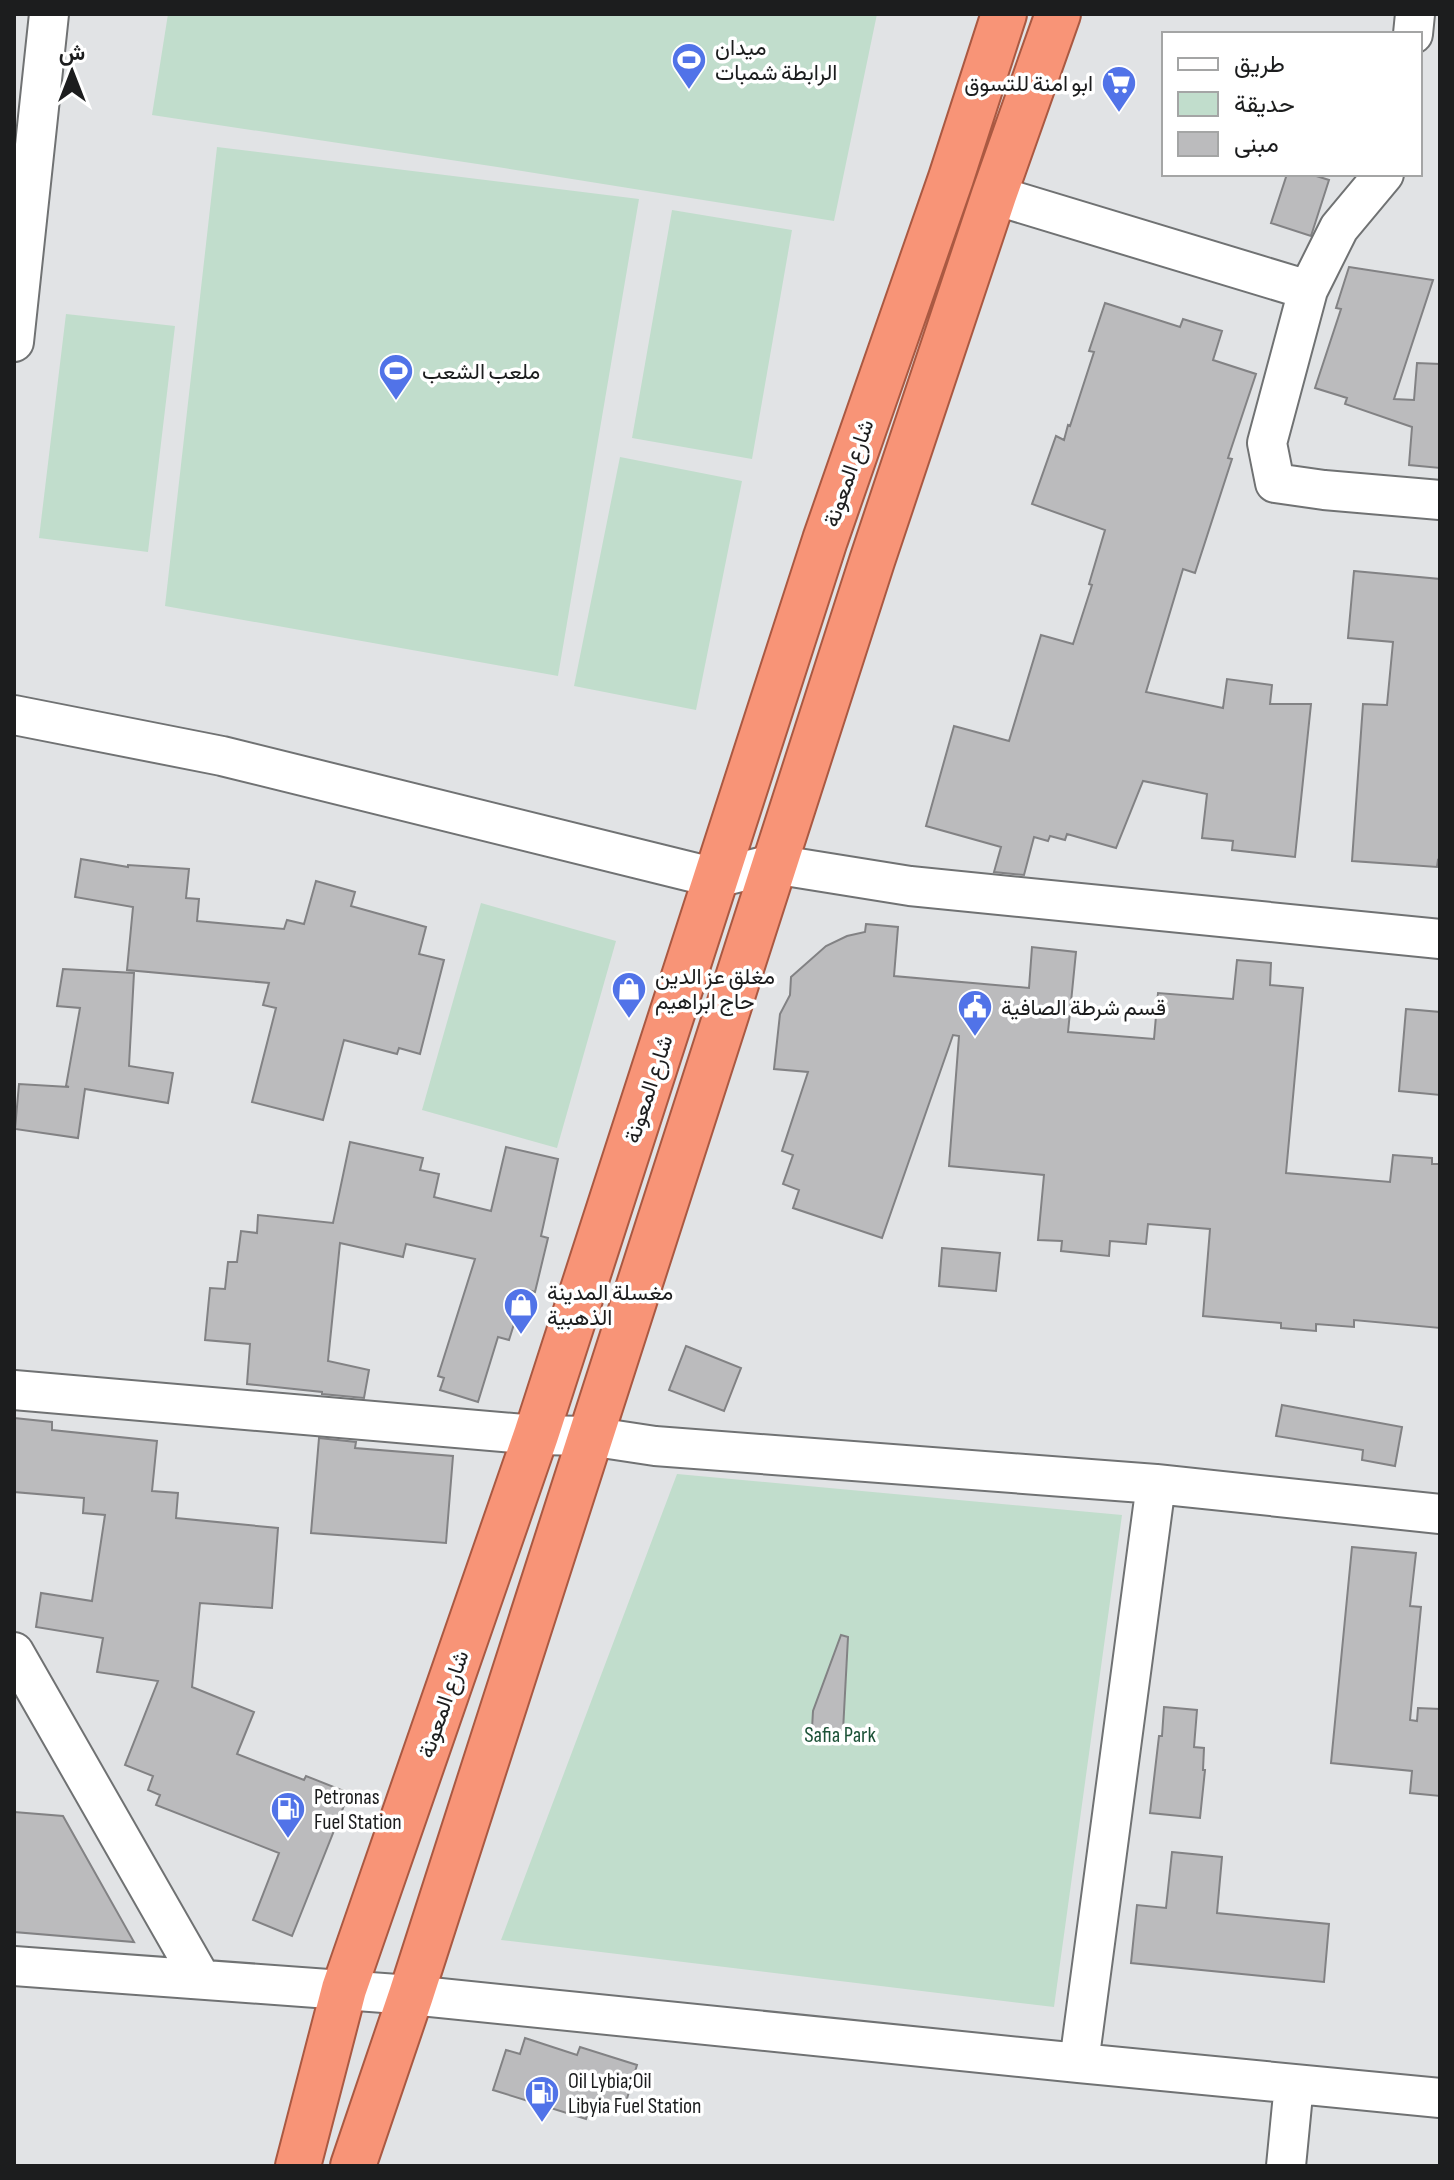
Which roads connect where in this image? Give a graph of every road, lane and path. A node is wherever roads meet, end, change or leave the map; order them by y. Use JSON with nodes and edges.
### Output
{"nodes":[{"id":1,"x":49,"y":14,"type":"edge"},
{"id":2,"x":1004,"y":14,"type":"edge"},
{"id":3,"x":1058,"y":14,"type":"edge"},
{"id":4,"x":24,"y":152,"type":"edge"},
{"id":5,"x":1382,"y":176,"type":"edge"},
{"id":6,"x":994,"y":195,"type":"junction"},
{"id":7,"x":1308,"y":290,"type":"junction"},
{"id":8,"x":14,"y":342,"type":"edge"},
{"id":9,"x":1440,"y":500,"type":"edge"},
{"id":10,"x":14,"y":715,"type":"edge"},
{"id":11,"x":773,"y":864,"type":"junction"},
{"id":12,"x":716,"y":878,"type":"junction"},
{"id":13,"x":1440,"y":939,"type":"edge"},
{"id":14,"x":14,"y":1390,"type":"edge"},
{"id":15,"x":536,"y":1435,"type":"junction"},
{"id":16,"x":589,"y":1436,"type":"junction"},
{"id":17,"x":1156,"y":1484,"type":"junction"},
{"id":18,"x":1440,"y":1514,"type":"edge"},
{"id":19,"x":14,"y":1652,"type":"edge"},
{"id":20,"x":14,"y":1966,"type":"edge"},
{"id":21,"x":201,"y":1979,"type":"junction"},
{"id":22,"x":344,"y":1989,"type":"junction"},
{"id":23,"x":411,"y":1995,"type":"junction"},
{"id":24,"x":1079,"y":2063,"type":"junction"},
{"id":25,"x":1294,"y":2084,"type":"junction"},
{"id":26,"x":1440,"y":2098,"type":"edge"},
{"id":27,"x":298,"y":2166,"type":"edge"},
{"id":28,"x":353,"y":2166,"type":"edge"},
{"id":29,"x":1286,"y":2166,"type":"edge"}],
"edges":[{"from":1,"to":4,"type":"street"},
{"from":2,"to":12,"type":"highway","name":"شارع المعونة"},
{"from":3,"to":6,"type":"highway"},
{"from":4,"to":8,"type":"street"},
{"from":5,"to":7,"type":"street"},
{"from":6,"to":7,"type":"street"},
{"from":6,"to":11,"type":"highway"},
{"from":7,"to":9,"type":"street"},
{"from":10,"to":12,"type":"street"},
{"from":11,"to":12,"type":"street"},
{"from":11,"to":13,"type":"street"},
{"from":11,"to":16,"type":"highway"},
{"from":12,"to":15,"type":"highway","name":"شارع المعونة"},
{"from":14,"to":15,"type":"street"},
{"from":15,"to":16,"type":"street"},
{"from":15,"to":22,"type":"highway","name":"شارع المعونة"},
{"from":16,"to":17,"type":"street"},
{"from":16,"to":23,"type":"highway"},
{"from":17,"to":18,"type":"street"},
{"from":17,"to":24,"type":"street"},
{"from":19,"to":21,"type":"street"},
{"from":20,"to":21,"type":"street"},
{"from":21,"to":22,"type":"street"},
{"from":22,"to":23,"type":"street"},
{"from":22,"to":27,"type":"highway","name":"شارع المعونة"},
{"from":23,"to":24,"type":"street"},
{"from":23,"to":28,"type":"highway"},
{"from":24,"to":25,"type":"street"},
{"from":25,"to":26,"type":"street"},
{"from":25,"to":29,"type":"street"}]}
